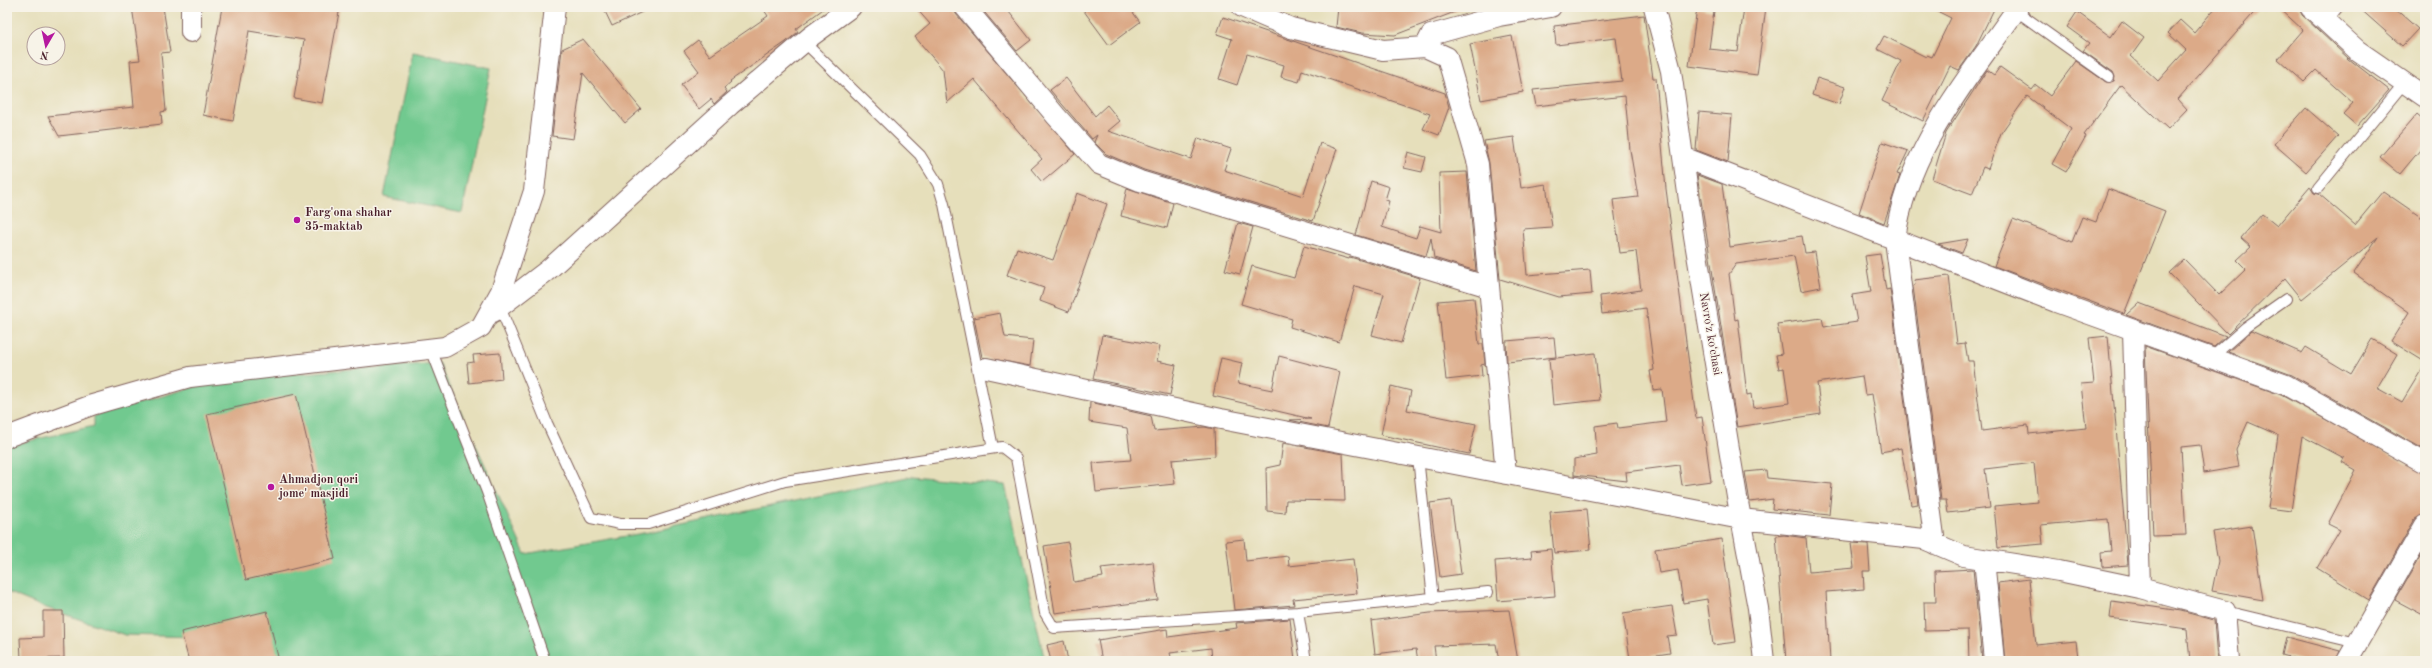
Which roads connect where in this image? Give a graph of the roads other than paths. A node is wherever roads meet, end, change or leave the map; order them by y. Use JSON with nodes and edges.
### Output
{"nodes":[{"id":1,"x":191,"y":7,"type":"edge"},
{"id":2,"x":555,"y":7,"type":"edge"},
{"id":3,"x":851,"y":7,"type":"edge"},
{"id":4,"x":965,"y":7,"type":"edge"},
{"id":5,"x":1242,"y":7,"type":"edge"},
{"id":6,"x":1551,"y":7,"type":"edge"},
{"id":7,"x":1654,"y":7,"type":"edge"},
{"id":8,"x":2310,"y":7,"type":"edge"},
{"id":9,"x":2016,"y":8,"type":"edge"},
{"id":10,"x":2332,"y":14,"type":"edge"},
{"id":11,"x":191,"y":32,"type":"dead end"},
{"id":12,"x":804,"y":42,"type":"junction"},
{"id":13,"x":1425,"y":47,"type":"junction"},
{"id":14,"x":2109,"y":77,"type":"dead end"},
{"id":15,"x":2404,"y":83,"type":"junction"},
{"id":16,"x":2425,"y":97,"type":"edge"},
{"id":17,"x":1683,"y":157,"type":"junction"},
{"id":18,"x":2318,"y":188,"type":"dead end"},
{"id":19,"x":1894,"y":240,"type":"junction"},
{"id":20,"x":1489,"y":287,"type":"junction"},
{"id":21,"x":2286,"y":299,"type":"dead end"},
{"id":22,"x":494,"y":311,"type":"junction"},
{"id":23,"x":2133,"y":330,"type":"junction"},
{"id":24,"x":431,"y":349,"type":"junction"},
{"id":25,"x":2211,"y":358,"type":"junction"},
{"id":26,"x":986,"y":368,"type":"dead end"},
{"id":27,"x":7,"y":437,"type":"edge"},
{"id":28,"x":993,"y":448,"type":"junction"},
{"id":29,"x":1418,"y":457,"type":"junction"},
{"id":30,"x":2425,"y":463,"type":"edge"},
{"id":31,"x":1506,"y":474,"type":"junction"},
{"id":32,"x":1741,"y":519,"type":"junction"},
{"id":33,"x":2425,"y":525,"type":"edge"},
{"id":34,"x":1935,"y":544,"type":"junction"},
{"id":35,"x":1984,"y":560,"type":"junction"},
{"id":36,"x":2140,"y":588,"type":"junction"},
{"id":37,"x":1488,"y":592,"type":"dead end"},
{"id":38,"x":1433,"y":598,"type":"junction"},
{"id":39,"x":1298,"y":612,"type":"junction"},
{"id":40,"x":2225,"y":612,"type":"junction"},
{"id":41,"x":2357,"y":643,"type":"junction"},
{"id":42,"x":545,"y":661,"type":"edge"},
{"id":43,"x":1306,"y":661,"type":"edge"},
{"id":44,"x":1764,"y":661,"type":"edge"},
{"id":45,"x":1994,"y":661,"type":"edge"},
{"id":46,"x":2229,"y":661,"type":"edge"},
{"id":47,"x":2347,"y":661,"type":"edge"}],
"edges":[{"from":1,"to":11,"type":"street"},
{"from":2,"to":22,"type":"street"},
{"from":3,"to":12,"type":"street"},
{"from":4,"to":20,"type":"street"},
{"from":5,"to":13,"type":"street"},
{"from":6,"to":13,"type":"street"},
{"from":7,"to":17,"type":"street","name":"Navroʻz koʻchasi"},
{"from":8,"to":10,"type":"street"},
{"from":9,"to":14,"type":"lane"},
{"from":9,"to":19,"type":"street"},
{"from":10,"to":15,"type":"street"},
{"from":12,"to":22,"type":"street"},
{"from":12,"to":28,"type":"lane"},
{"from":13,"to":20,"type":"street"},
{"from":15,"to":16,"type":"street"},
{"from":15,"to":18,"type":"lane"},
{"from":17,"to":19,"type":"street"},
{"from":17,"to":32,"type":"street","name":"Navroʻz koʻchasi"},
{"from":19,"to":23,"type":"street"},
{"from":19,"to":34,"type":"street"},
{"from":20,"to":31,"type":"street"},
{"from":21,"to":25,"type":"lane"},
{"from":22,"to":24,"type":"street"},
{"from":22,"to":28,"type":"lane"},
{"from":23,"to":25,"type":"street"},
{"from":23,"to":36,"type":"street"},
{"from":24,"to":27,"type":"street"},
{"from":24,"to":42,"type":"lane"},
{"from":25,"to":30,"type":"street"},
{"from":26,"to":29,"type":"street"},
{"from":28,"to":39,"type":"lane"},
{"from":29,"to":31,"type":"street"},
{"from":29,"to":38,"type":"lane"},
{"from":31,"to":32,"type":"street"},
{"from":32,"to":34,"type":"street"},
{"from":32,"to":44,"type":"street","name":"Navroʻz koʻchasi"},
{"from":33,"to":41,"type":"street"},
{"from":34,"to":35,"type":"street"},
{"from":35,"to":36,"type":"street"},
{"from":35,"to":45,"type":"street"},
{"from":36,"to":40,"type":"street"},
{"from":37,"to":38,"type":"lane"},
{"from":38,"to":39,"type":"lane"},
{"from":39,"to":43,"type":"lane"},
{"from":40,"to":41,"type":"lane"},
{"from":40,"to":46,"type":"street"},
{"from":41,"to":47,"type":"street"}]}
